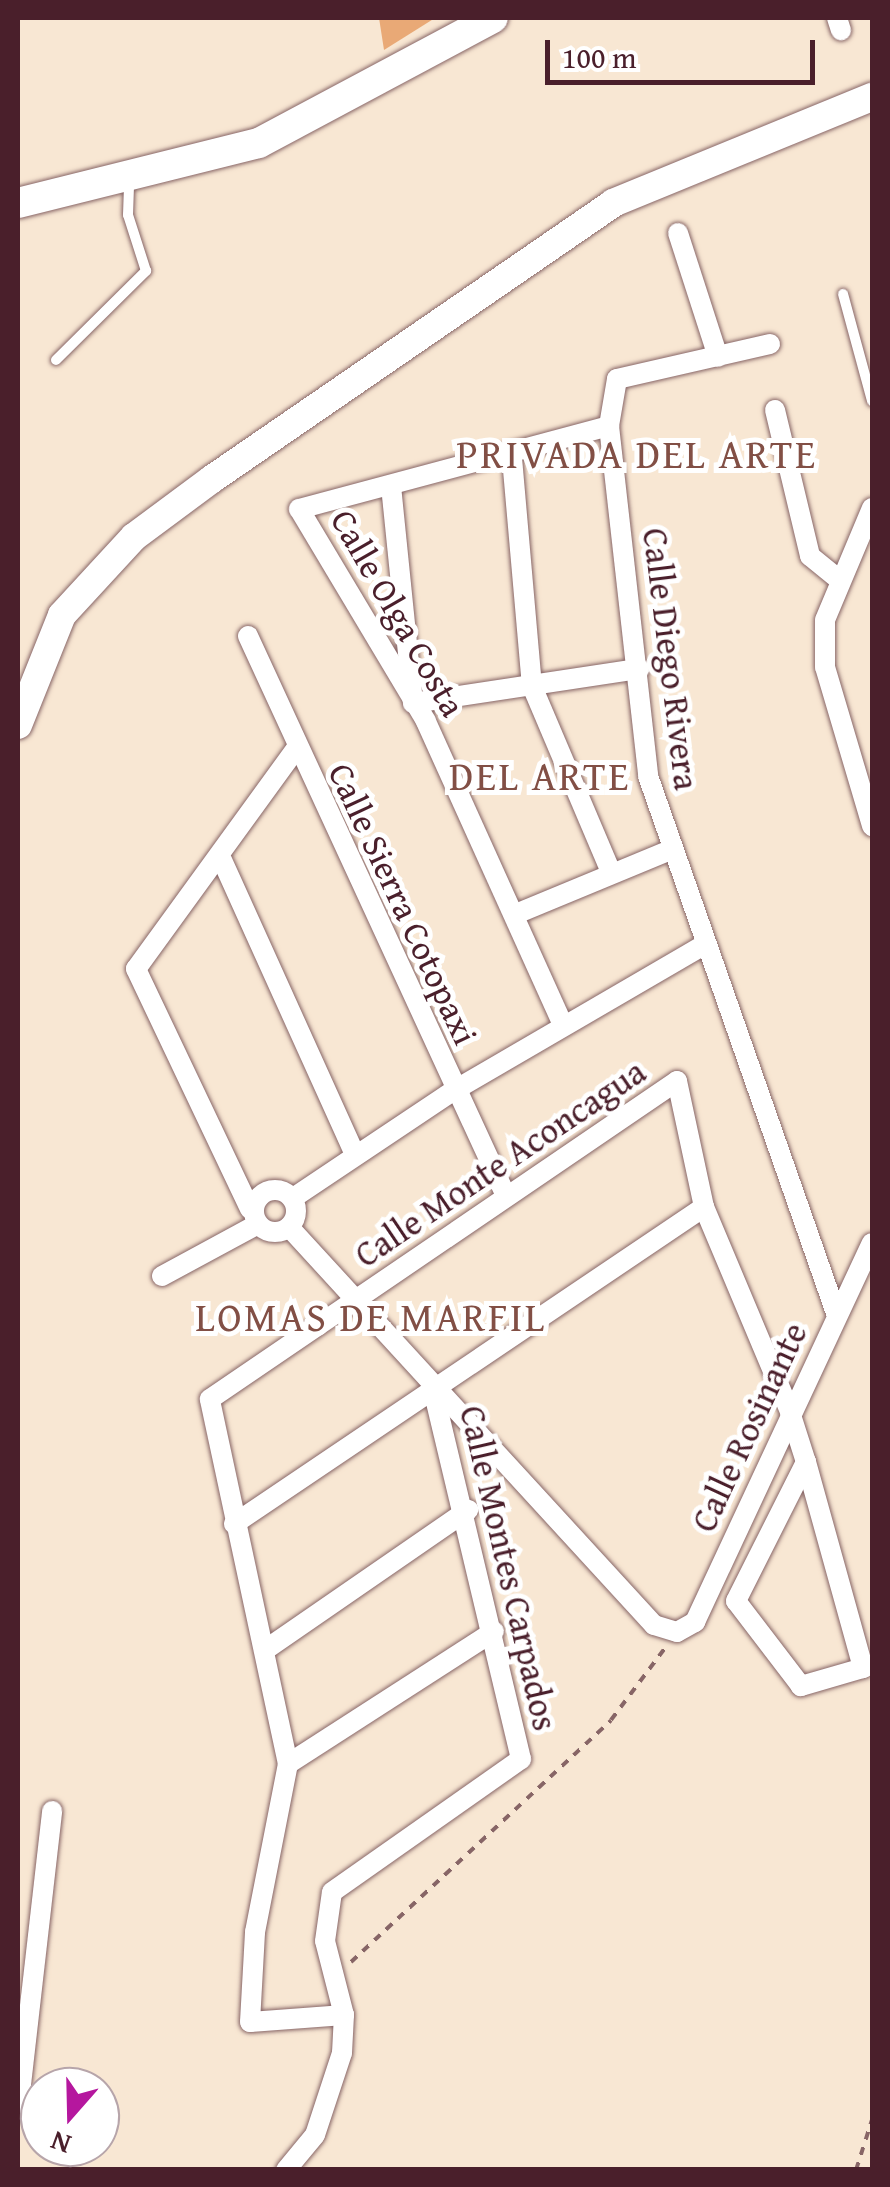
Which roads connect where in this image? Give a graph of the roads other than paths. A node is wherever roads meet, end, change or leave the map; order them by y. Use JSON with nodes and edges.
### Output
{"nodes":[{"id":1,"x":493,"y":18,"type":"edge"},
{"id":2,"x":872,"y":96,"type":"edge"},
{"id":3,"x":129,"y":178,"type":"junction"},
{"id":4,"x":18,"y":203,"type":"edge"},
{"id":5,"x":678,"y":233,"type":"dead end"},
{"id":6,"x":842,"y":294,"type":"dead end"},
{"id":7,"x":770,"y":344,"type":"dead end"},
{"id":8,"x":718,"y":357,"type":"junction"},
{"id":9,"x":56,"y":360,"type":"dead end"},
{"id":10,"x":872,"y":401,"type":"edge"},
{"id":11,"x":775,"y":410,"type":"dead end"},
{"id":12,"x":609,"y":426,"type":"junction"},
{"id":13,"x":512,"y":458,"type":"junction"},
{"id":14,"x":391,"y":486,"type":"junction"},
{"id":15,"x":871,"y":519,"type":"edge"},
{"id":16,"x":838,"y":579,"type":"junction"},
{"id":17,"x":248,"y":636,"type":"dead end"},
{"id":18,"x":639,"y":669,"type":"junction"},
{"id":19,"x":532,"y":686,"type":"junction"},
{"id":20,"x":413,"y":703,"type":"junction"},
{"id":21,"x":18,"y":724,"type":"edge"},
{"id":22,"x":296,"y":748,"type":"junction"},
{"id":23,"x":872,"y":826,"type":"edge"},
{"id":24,"x":668,"y":851,"type":"junction"},
{"id":25,"x":222,"y":860,"type":"junction"},
{"id":26,"x":610,"y":870,"type":"junction"},
{"id":27,"x":516,"y":914,"type":"junction"},
{"id":28,"x":704,"y":945,"type":"junction"},
{"id":29,"x":563,"y":1025,"type":"junction"},
{"id":30,"x":452,"y":1091,"type":"junction"},
{"id":31,"x":355,"y":1155,"type":"junction"},
{"id":32,"x":506,"y":1196,"type":"junction"},
{"id":33,"x":293,"y":1198,"type":"junction"},
{"id":34,"x":704,"y":1207,"type":"junction"},
{"id":35,"x":254,"y":1217,"type":"junction"},
{"id":36,"x":289,"y":1228,"type":"junction"},
{"id":37,"x":872,"y":1243,"type":"edge"},
{"id":38,"x":162,"y":1276,"type":"dead end"},
{"id":39,"x":350,"y":1304,"type":"junction"},
{"id":40,"x":836,"y":1316,"type":"junction"},
{"id":41,"x":434,"y":1392,"type":"junction"},
{"id":42,"x":790,"y":1412,"type":"junction"},
{"id":43,"x":806,"y":1462,"type":"junction"},
{"id":44,"x":468,"y":1510,"type":"junction"},
{"id":45,"x":234,"y":1524,"type":"junction"},
{"id":46,"x":494,"y":1631,"type":"junction"},
{"id":47,"x":264,"y":1650,"type":"junction"},
{"id":48,"x":288,"y":1764,"type":"junction"},
{"id":49,"x":52,"y":1812,"type":"dead end"},
{"id":50,"x":26,"y":1955,"type":"edge"},
{"id":51,"x":344,"y":2015,"type":"junction"},
{"id":52,"x":20,"y":2067,"type":"edge"},
{"id":53,"x":20,"y":2074,"type":"edge"},
{"id":54,"x":18,"y":2110,"type":"edge"},
{"id":55,"x":286,"y":2170,"type":"edge"}],
"edges":[{"from":1,"to":3,"type":"main road"},
{"from":2,"to":21,"type":"street"},
{"from":3,"to":4,"type":"main road"},
{"from":3,"to":9,"type":"lane"},
{"from":5,"to":8,"type":"street"},
{"from":6,"to":10,"type":"lane"},
{"from":7,"to":8,"type":"street","name":"Calle Diego Rivera"},
{"from":8,"to":12,"type":"street","name":"Calle Diego Rivera"},
{"from":11,"to":16,"type":"street"},
{"from":12,"to":13,"type":"street"},
{"from":12,"to":18,"type":"street","name":"Calle Diego Rivera"},
{"from":13,"to":14,"type":"street"},
{"from":13,"to":19,"type":"street"},
{"from":14,"to":20,"type":"street"},
{"from":14,"to":20,"type":"street","name":"Calle Olga Costa"},
{"from":15,"to":16,"type":"street"},
{"from":16,"to":23,"type":"street"},
{"from":17,"to":22,"type":"street","name":"Calle Sierra Cotopaxi"},
{"from":18,"to":19,"type":"street"},
{"from":18,"to":24,"type":"street","name":"Calle Diego Rivera"},
{"from":19,"to":20,"type":"street"},
{"from":19,"to":26,"type":"street"},
{"from":20,"to":27,"type":"street","name":"Calle Olga Costa"},
{"from":22,"to":25,"type":"street"},
{"from":22,"to":30,"type":"street","name":"Calle Sierra Cotopaxi"},
{"from":24,"to":26,"type":"street"},
{"from":24,"to":28,"type":"street","name":"Calle Diego Rivera"},
{"from":25,"to":31,"type":"street"},
{"from":25,"to":35,"type":"street"},
{"from":26,"to":27,"type":"street"},
{"from":27,"to":29,"type":"street","name":"Calle Olga Costa"},
{"from":28,"to":29,"type":"street"},
{"from":28,"to":40,"type":"street","name":"Calle Diego Rivera"},
{"from":29,"to":30,"type":"street"},
{"from":30,"to":31,"type":"street"},
{"from":30,"to":32,"type":"street","name":"Calle Sierra Cotopaxi"},
{"from":31,"to":33,"type":"street"},
{"from":32,"to":34,"type":"street","name":"Calle Monte Aconcagua"},
{"from":32,"to":39,"type":"street","name":"Calle Monte Aconcagua"},
{"from":33,"to":35,"type":"street"},
{"from":33,"to":36,"type":"street"},
{"from":34,"to":41,"type":"street"},
{"from":34,"to":42,"type":"street"},
{"from":35,"to":36,"type":"street"},
{"from":35,"to":38,"type":"street"},
{"from":36,"to":39,"type":"street"},
{"from":37,"to":40,"type":"street","name":"Calle Rosinante"},
{"from":39,"to":41,"type":"street"},
{"from":39,"to":45,"type":"street","name":"Calle Monte Aconcagua"},
{"from":40,"to":42,"type":"street","name":"Calle Rosinante"},
{"from":41,"to":42,"type":"street","name":"Calle Rosinante"},
{"from":41,"to":44,"type":"street","name":"Calle Montes Carpados"},
{"from":41,"to":45,"type":"street"},
{"from":42,"to":43,"type":"street"},
{"from":43,"to":43,"type":"street"},
{"from":44,"to":46,"type":"street","name":"Calle Montes Carpados"},
{"from":44,"to":47,"type":"street"},
{"from":45,"to":47,"type":"street"},
{"from":46,"to":48,"type":"street"},
{"from":46,"to":51,"type":"street","name":"Calle Montes Carpados"},
{"from":47,"to":48,"type":"street"},
{"from":48,"to":51,"type":"street"},
{"from":49,"to":50,"type":"street"},
{"from":50,"to":52,"type":"street"},
{"from":51,"to":55,"type":"street"},
{"from":53,"to":54,"type":"street"}]}
